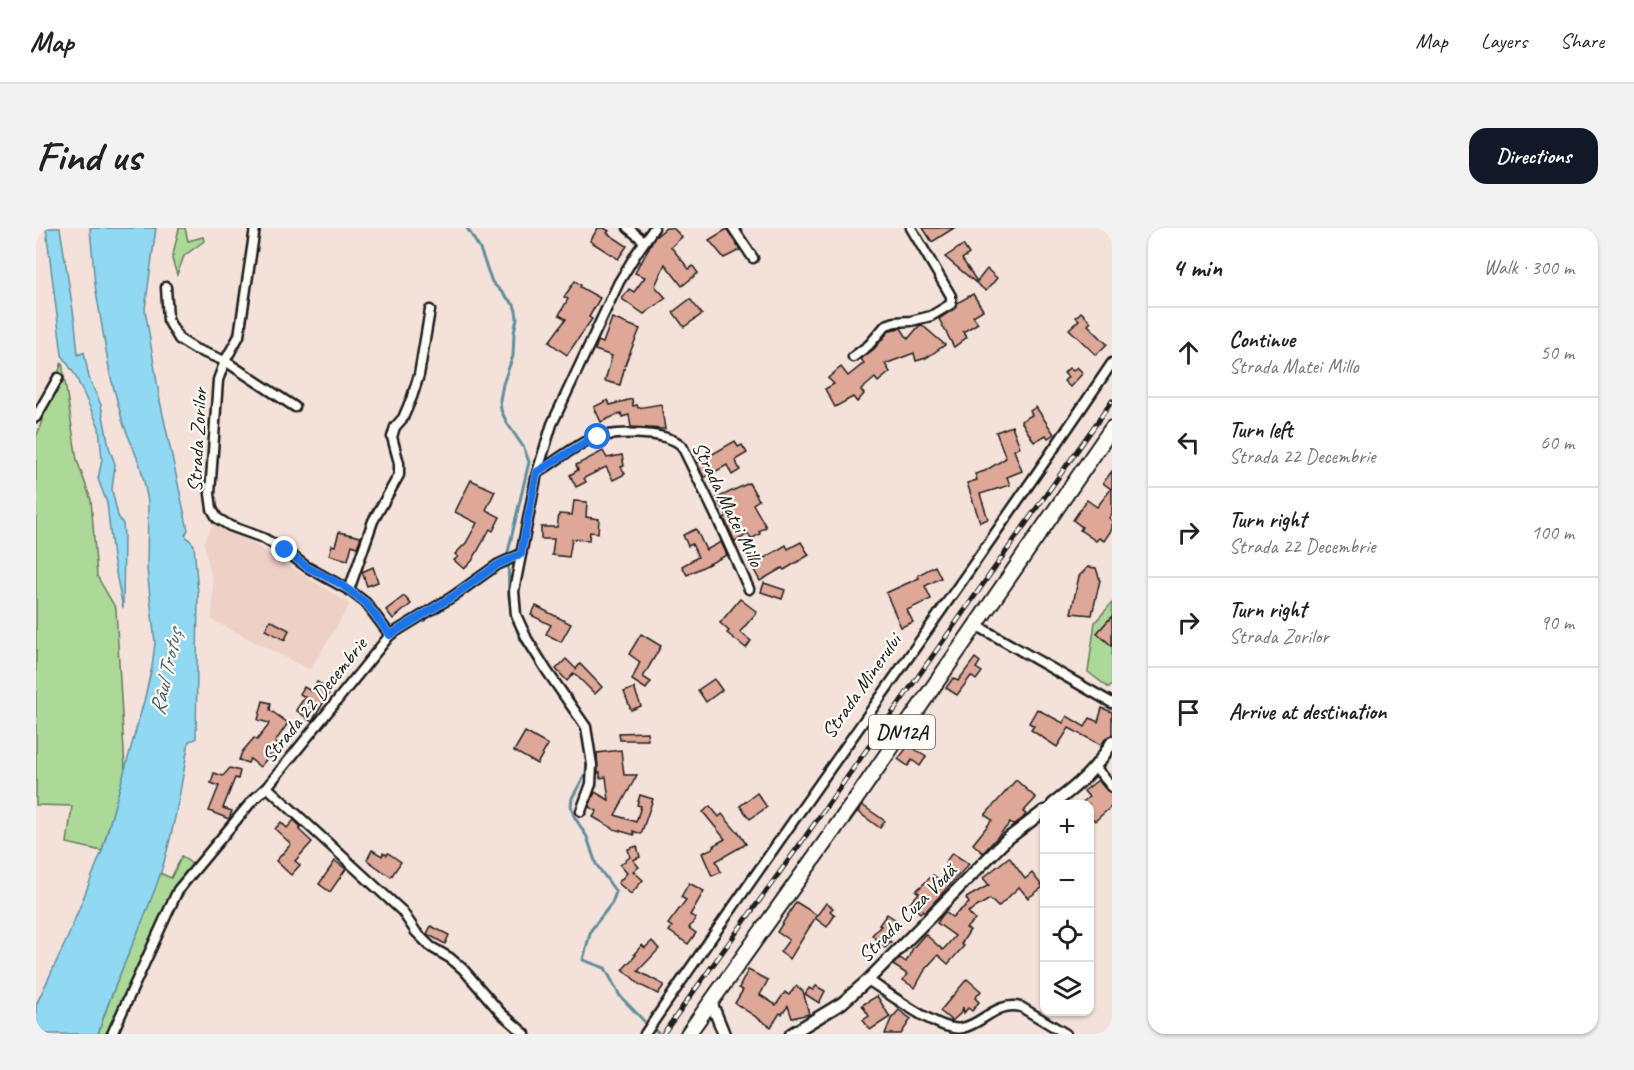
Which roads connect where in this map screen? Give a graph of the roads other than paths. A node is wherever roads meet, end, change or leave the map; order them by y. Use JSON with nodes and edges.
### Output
{"nodes":[{"id":1,"x":255,"y":228,"type":"edge"},
{"id":2,"x":628,"y":228,"type":"edge"},
{"id":3,"x":654,"y":228,"type":"edge"},
{"id":4,"x":733,"y":228,"type":"edge"},
{"id":5,"x":912,"y":228,"type":"edge"},
{"id":6,"x":644,"y":241,"type":"junction"},
{"id":7,"x":753,"y":258,"type":"dead end"},
{"id":8,"x":166,"y":286,"type":"dead end"},
{"id":9,"x":430,"y":310,"type":"dead end"},
{"id":10,"x":853,"y":357,"type":"dead end"},
{"id":11,"x":225,"y":361,"type":"junction"},
{"id":12,"x":1112,"y":363,"type":"edge"},
{"id":13,"x":58,"y":378,"type":"dead end"},
{"id":14,"x":295,"y":407,"type":"dead end"},
{"id":15,"x":36,"y":417,"type":"edge"},
{"id":16,"x":1112,"y":428,"type":"edge"},
{"id":17,"x":537,"y":472,"type":"junction"},
{"id":18,"x":521,"y":554,"type":"junction"},
{"id":19,"x":749,"y":589,"type":"dead end"},
{"id":20,"x":349,"y":590,"type":"junction"},
{"id":21,"x":976,"y":625,"type":"junction"},
{"id":22,"x":390,"y":635,"type":"junction"},
{"id":23,"x":1112,"y":703,"type":"edge"},
{"id":24,"x":1112,"y":742,"type":"edge"},
{"id":25,"x":1096,"y":768,"type":"junction"},
{"id":26,"x":267,"y":787,"type":"junction"},
{"id":27,"x":1112,"y":787,"type":"edge"},
{"id":28,"x":1058,"y":800,"type":"edge"},
{"id":29,"x":581,"y":811,"type":"dead end"},
{"id":30,"x":1040,"y":814,"type":"edge"},
{"id":31,"x":868,"y":980,"type":"junction"},
{"id":32,"x":711,"y":1002,"type":"junction"},
{"id":33,"x":111,"y":1034,"type":"edge"},
{"id":34,"x":525,"y":1034,"type":"edge"},
{"id":35,"x":645,"y":1034,"type":"edge"},
{"id":36,"x":688,"y":1034,"type":"edge"},
{"id":37,"x":724,"y":1034,"type":"edge"},
{"id":38,"x":791,"y":1034,"type":"edge"},
{"id":39,"x":1066,"y":1034,"type":"edge"}],
"edges":[{"from":1,"to":11,"type":"street","name":"Strada Zorilor"},
{"from":2,"to":6,"type":"street"},
{"from":3,"to":6,"type":"street"},
{"from":4,"to":7,"type":"street"},
{"from":5,"to":10,"type":"street"},
{"from":6,"to":17,"type":"street"},
{"from":8,"to":11,"type":"street"},
{"from":9,"to":20,"type":"street"},
{"from":11,"to":14,"type":"street"},
{"from":11,"to":20,"type":"street","name":"Strada Zorilor"},
{"from":12,"to":35,"type":"street","name":"Strada Minerului"},
{"from":13,"to":15,"type":"street"},
{"from":16,"to":21,"type":"main road","number":"DN12A"},
{"from":17,"to":18,"type":"street"},
{"from":17,"to":19,"type":"street","name":"Strada Matei Millo"},
{"from":18,"to":22,"type":"street","name":"Strada 22 Decembrie"},
{"from":18,"to":29,"type":"street"},
{"from":20,"to":22,"type":"street","name":"Strada Zorilor"},
{"from":21,"to":23,"type":"street"},
{"from":21,"to":32,"type":"main road","number":"DN12A"},
{"from":22,"to":26,"type":"street","name":"Strada 22 Decembrie"},
{"from":24,"to":25,"type":"street"},
{"from":25,"to":27,"type":"street"},
{"from":25,"to":28,"type":"street"},
{"from":26,"to":33,"type":"street","name":"Strada 22 Decembrie"},
{"from":26,"to":34,"type":"street"},
{"from":30,"to":31,"type":"street","name":"Strada Cuza Vodă"},
{"from":31,"to":38,"type":"street","name":"Strada Cuza Vodă"},
{"from":31,"to":39,"type":"street"},
{"from":32,"to":36,"type":"main road","number":"DN12A"},
{"from":32,"to":37,"type":"street"}]}
